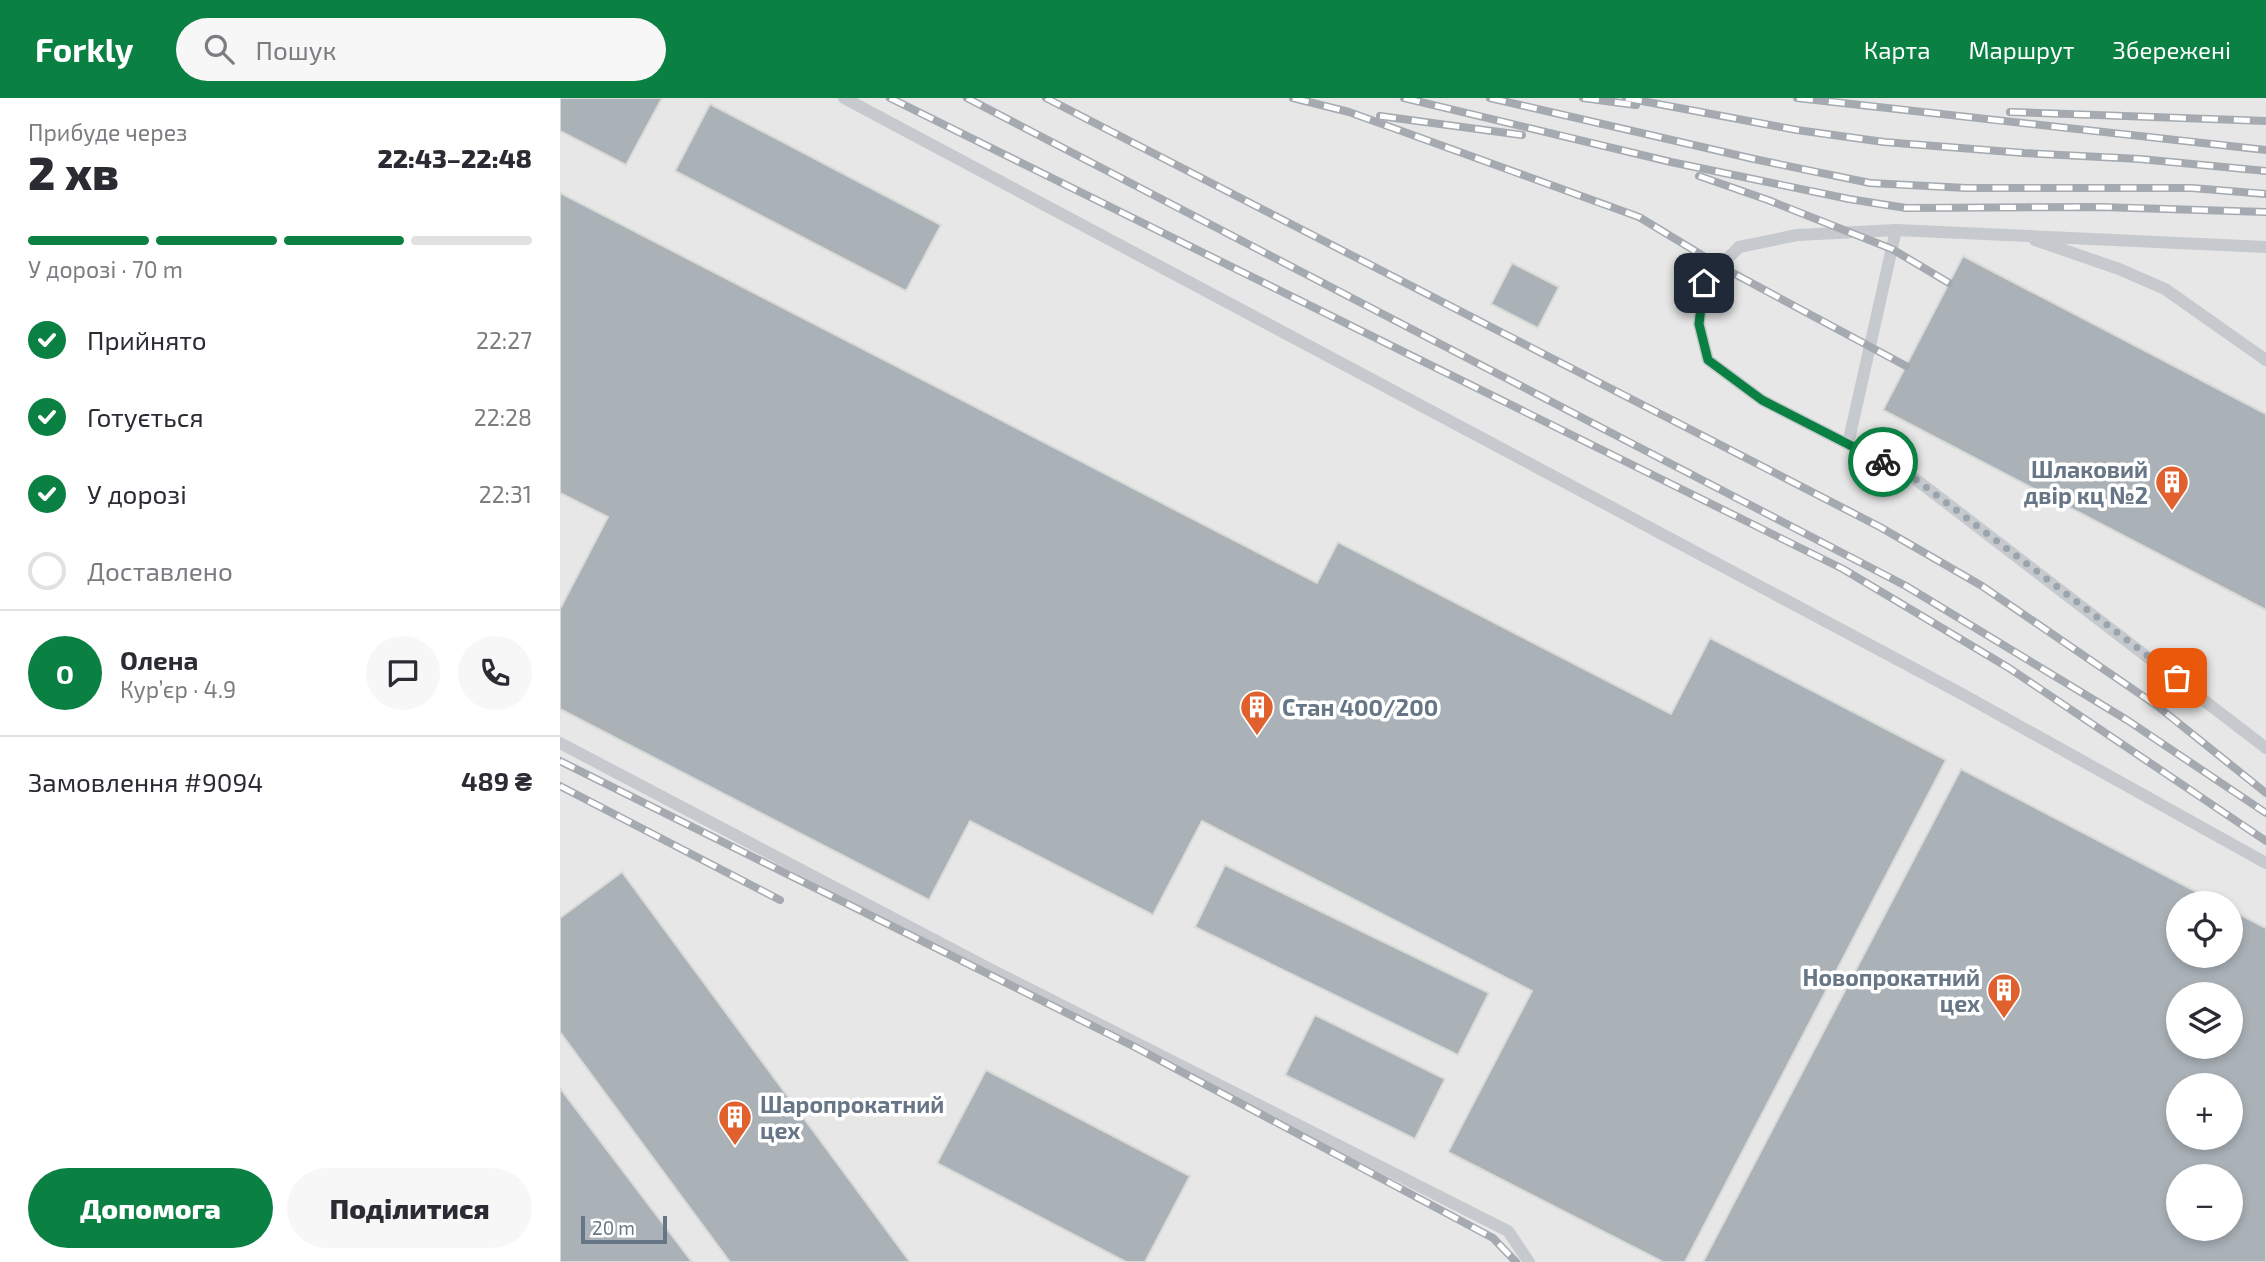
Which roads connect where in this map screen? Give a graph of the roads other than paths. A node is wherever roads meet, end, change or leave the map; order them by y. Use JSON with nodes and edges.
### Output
{"nodes":[{"id":1,"x":844,"y":98,"type":"edge"},
{"id":2,"x":1896,"y":230,"type":"junction"},
{"id":3,"x":2021,"y":235,"type":"junction"},
{"id":4,"x":2266,"y":247,"type":"edge"},
{"id":5,"x":2266,"y":360,"type":"edge"},
{"id":6,"x":1848,"y":444,"type":"junction"},
{"id":7,"x":560,"y":743,"type":"edge"},
{"id":8,"x":2266,"y":748,"type":"edge"},
{"id":9,"x":2265,"y":862,"type":"edge"},
{"id":10,"x":1529,"y":1262,"type":"edge"}],
"edges":[{"from":1,"to":9,"type":"lane"},
{"from":2,"to":3,"type":"lane"},
{"from":2,"to":6,"type":"lane"},
{"from":2,"to":6,"type":"lane"},
{"from":3,"to":4,"type":"lane"},
{"from":3,"to":5,"type":"lane"},
{"from":6,"to":8,"type":"lane"},
{"from":7,"to":10,"type":"lane"}]}
